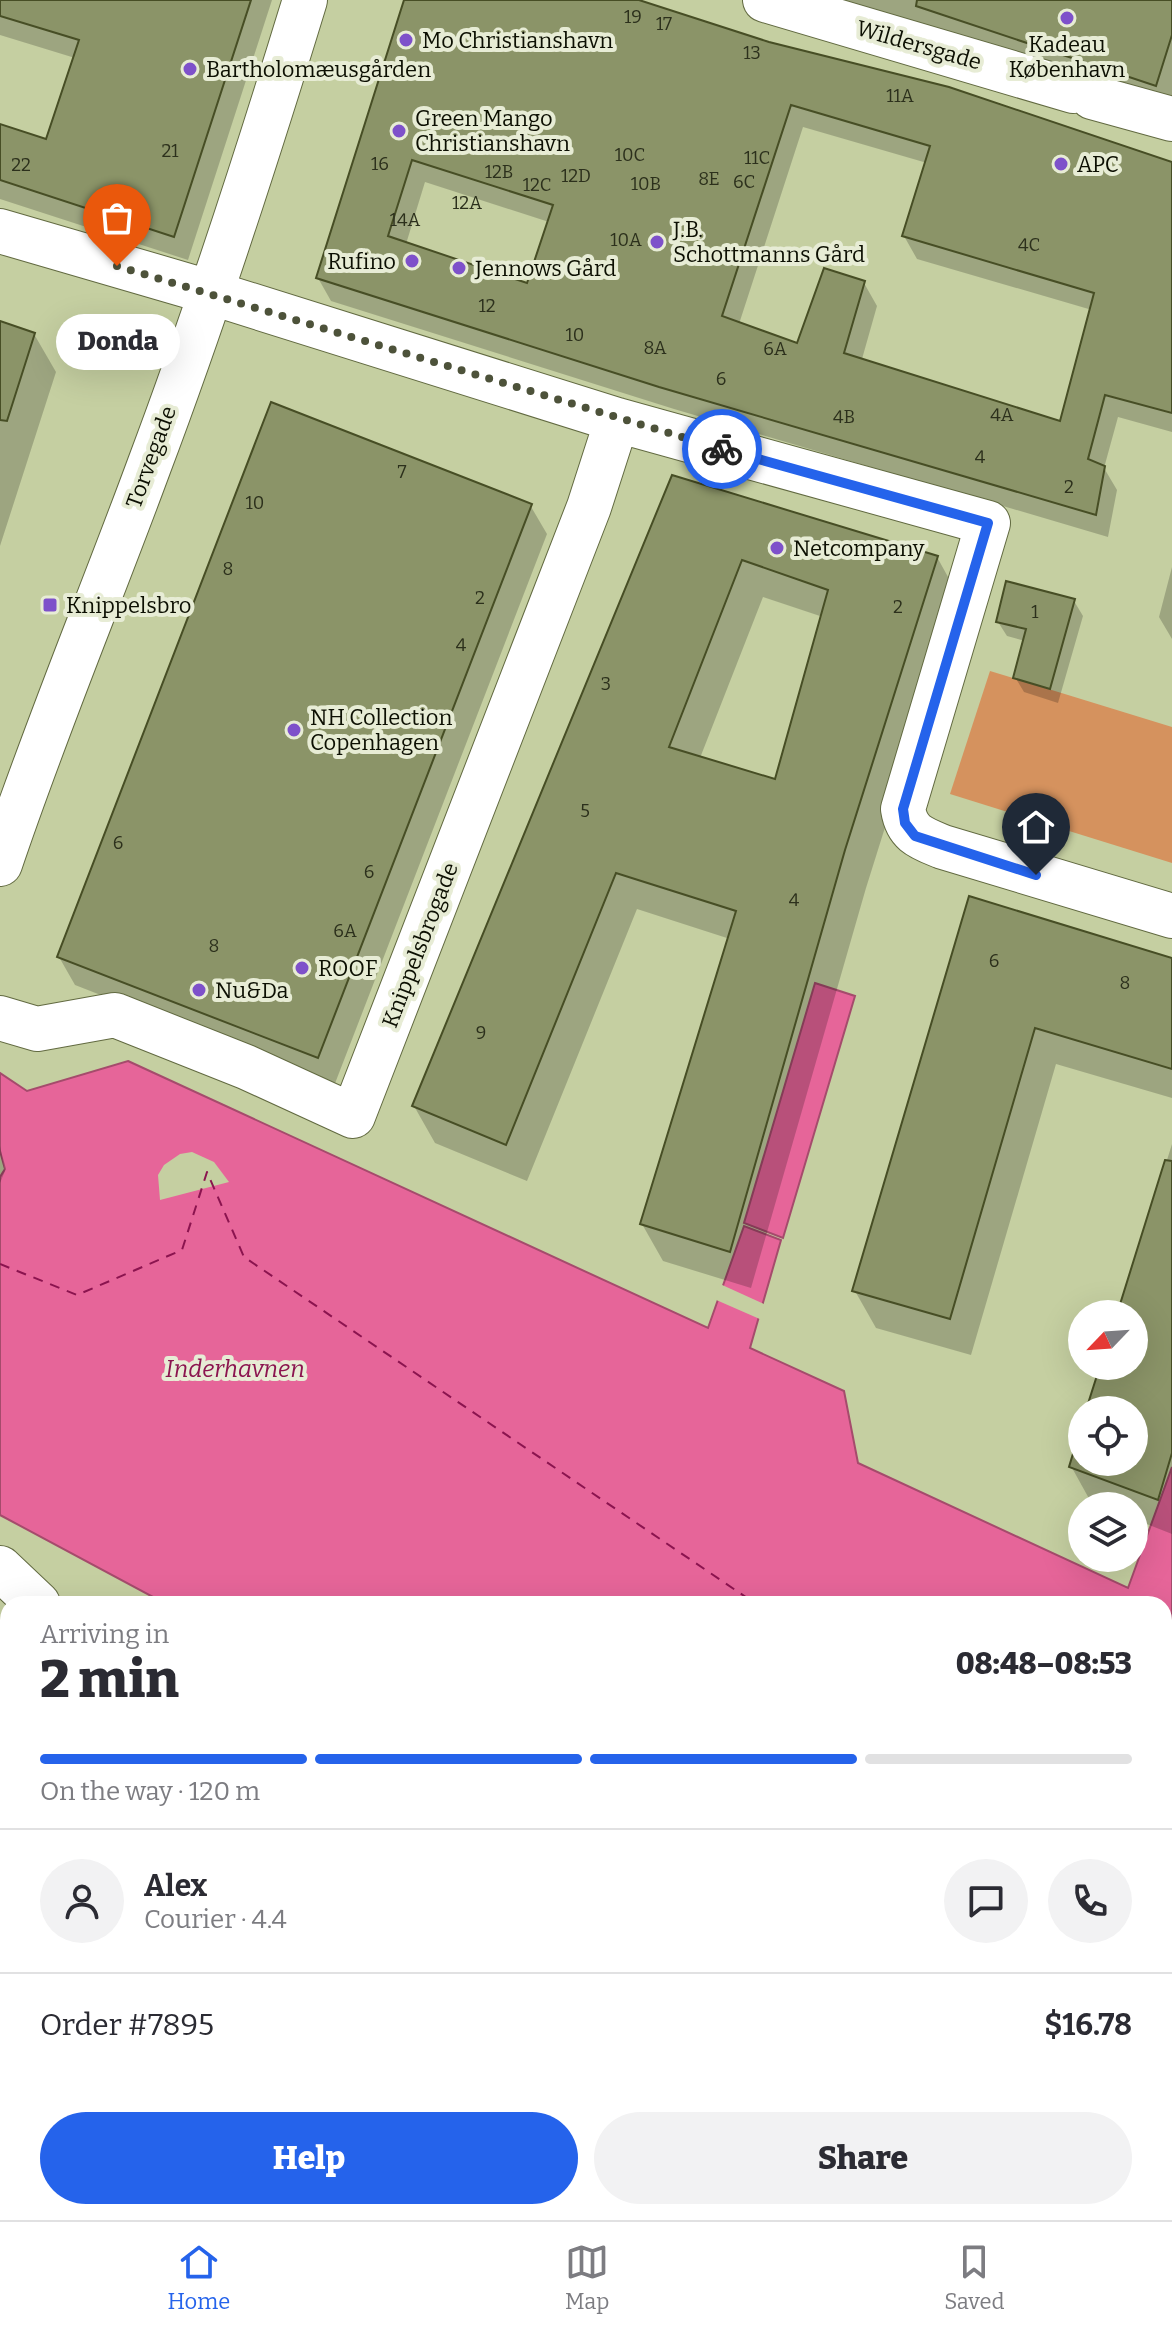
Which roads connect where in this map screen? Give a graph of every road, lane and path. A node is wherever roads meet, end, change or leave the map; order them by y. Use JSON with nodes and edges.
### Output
{"nodes":[{"id":1,"x":305,"y":0,"type":"edge"},
{"id":2,"x":765,"y":0,"type":"edge"},
{"id":3,"x":1172,"y":119,"type":"edge"},
{"id":4,"x":0,"y":231,"type":"edge"},
{"id":5,"x":209,"y":292,"type":"junction"},
{"id":6,"x":617,"y":420,"type":"junction"},
{"id":7,"x":0,"y":864,"type":"edge"},
{"id":8,"x":1172,"y":916,"type":"edge"},
{"id":9,"x":0,"y":1018,"type":"edge"},
{"id":10,"x":0,"y":1568,"type":"edge"},
{"id":11,"x":30,"y":1596,"type":"edge"}],
"edges":[{"from":1,"to":5,"type":"street","name":"Torvegade"},
{"from":2,"to":3,"type":"street","name":"Wildersgade"},
{"from":4,"to":5,"type":"street"},
{"from":5,"to":6,"type":"street"},
{"from":5,"to":7,"type":"street","name":"Torvegade"},
{"from":6,"to":8,"type":"street"},
{"from":6,"to":9,"type":"street","name":"Knippelsbrogade"},
{"from":10,"to":11,"type":"street"}]}
